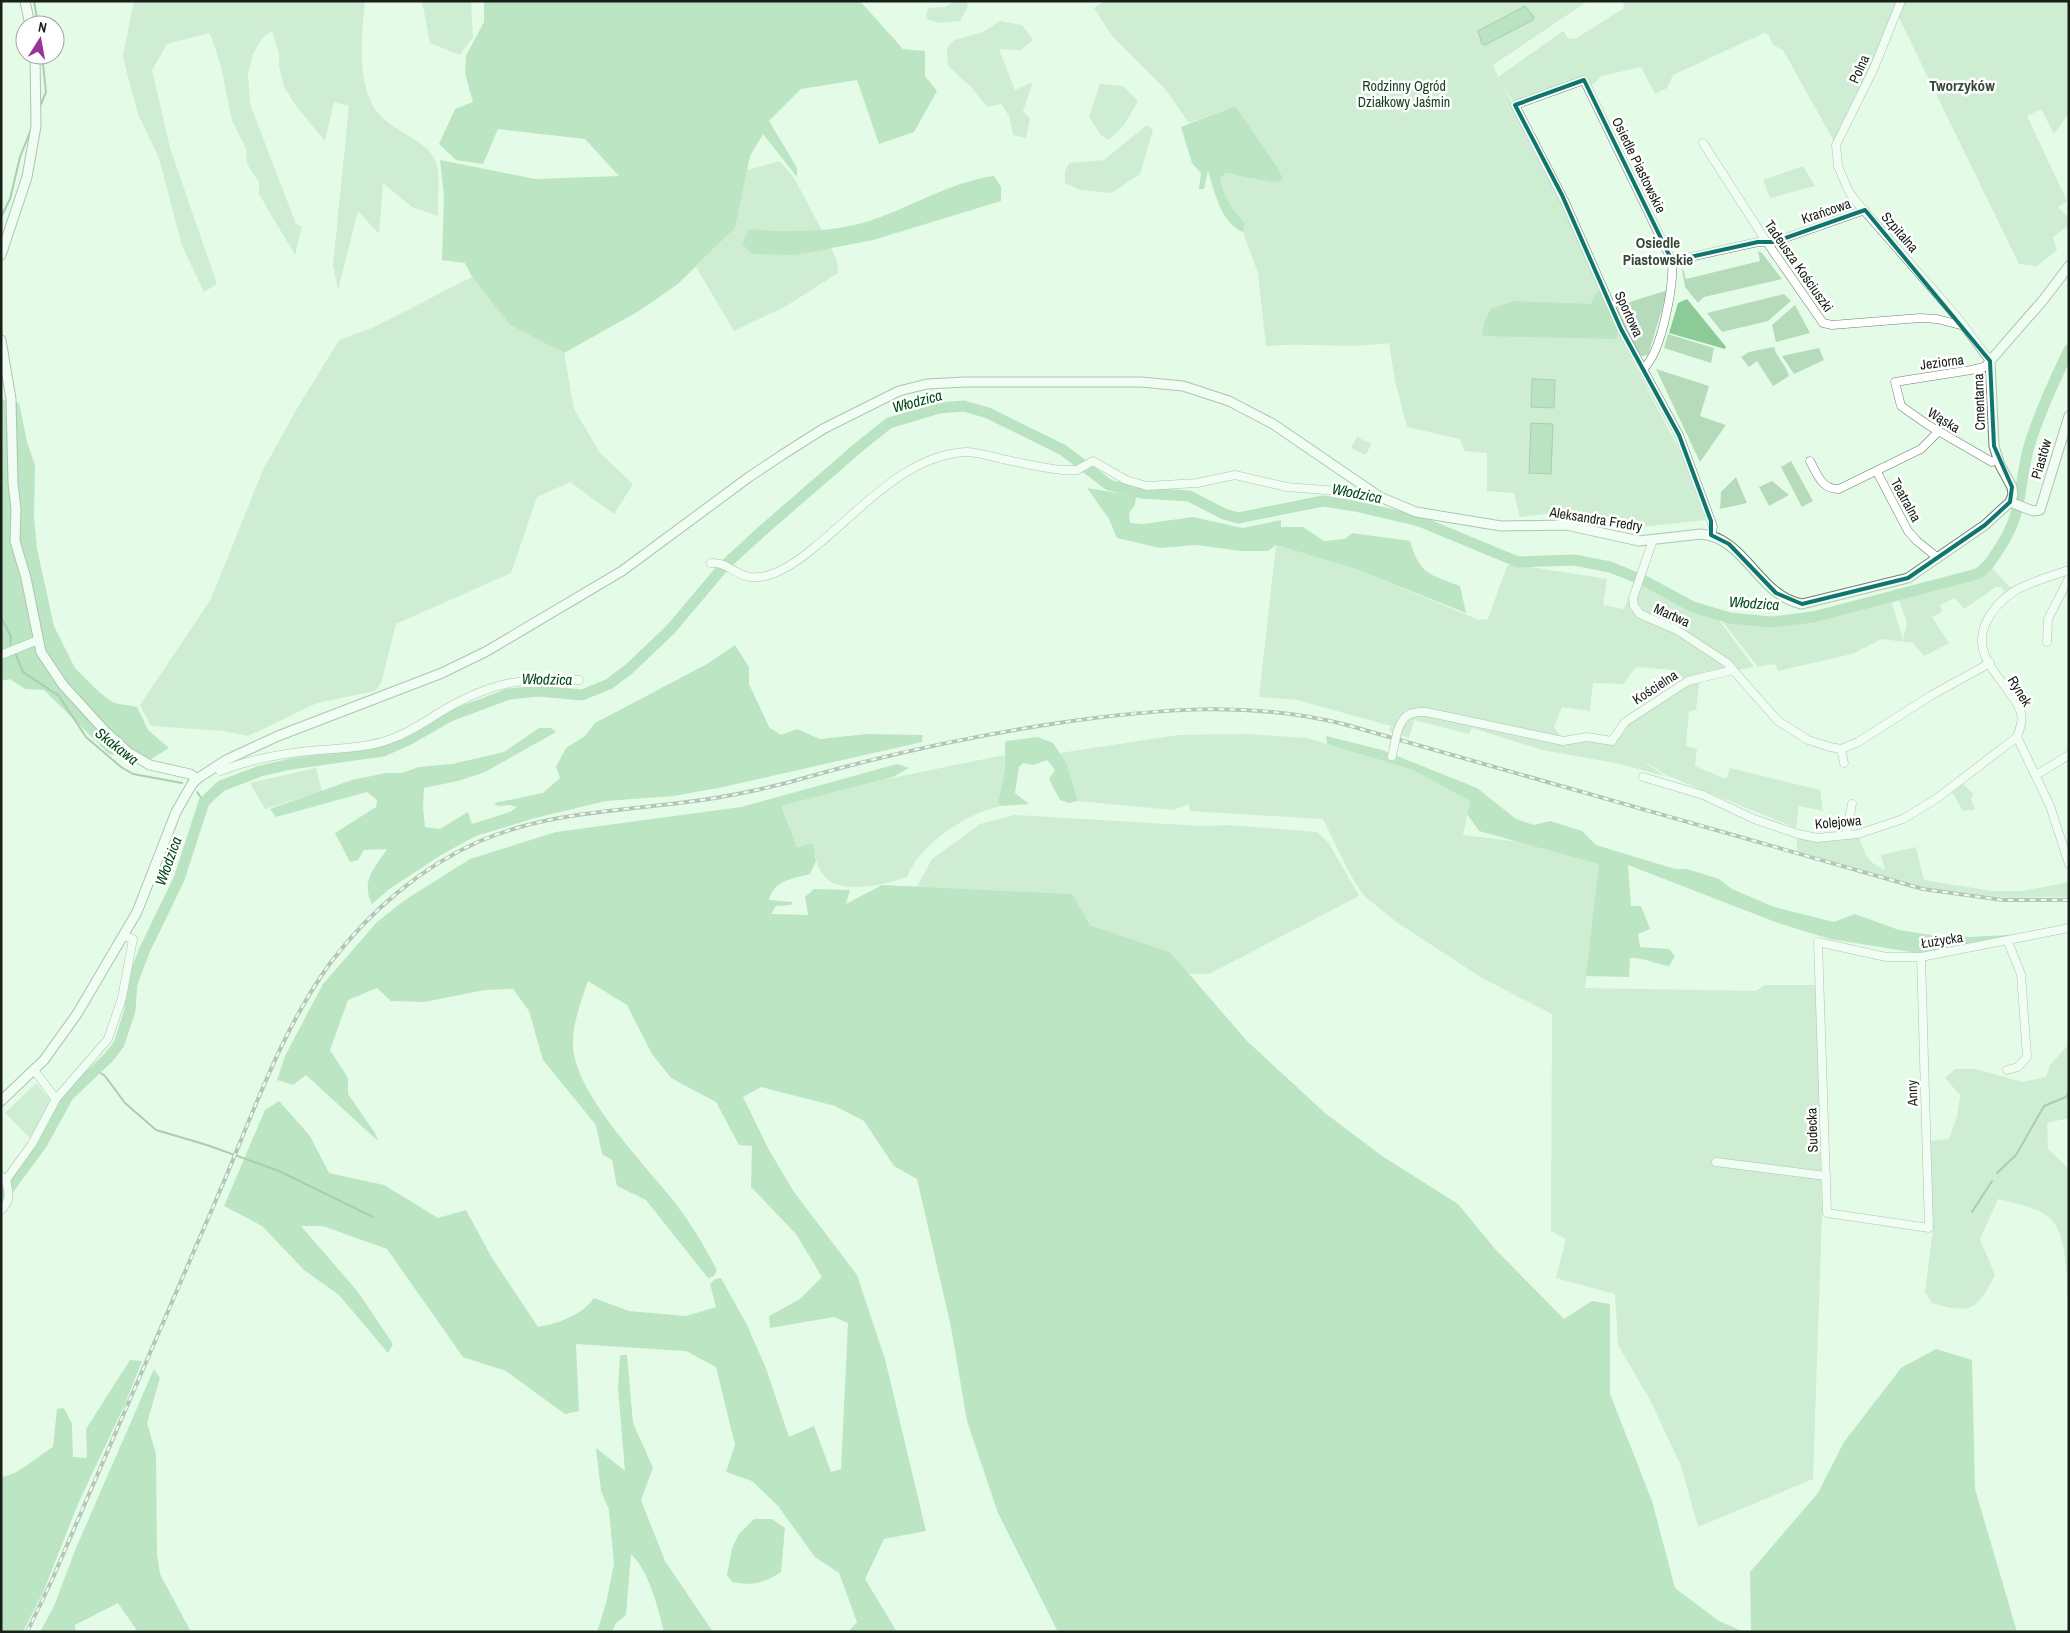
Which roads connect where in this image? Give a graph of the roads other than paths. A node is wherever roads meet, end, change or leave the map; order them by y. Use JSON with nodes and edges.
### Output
{"nodes":[{"id":1,"x":25,"y":1,"type":"edge"},
{"id":2,"x":1901,"y":1,"type":"edge"},
{"id":3,"x":28,"y":15,"type":"edge"},
{"id":4,"x":35,"y":65,"type":"edge"},
{"id":5,"x":1515,"y":105,"type":"joint"},
{"id":6,"x":1703,"y":143,"type":"dead end"},
{"id":7,"x":1836,"y":145,"type":"joint"},
{"id":8,"x":1865,"y":210,"type":"junction"},
{"id":9,"x":1766,"y":240,"type":"junction"},
{"id":10,"x":1,"y":255,"type":"edge"},
{"id":11,"x":1672,"y":261,"type":"junction"},
{"id":12,"x":2069,"y":266,"type":"edge"},
{"id":13,"x":1964,"y":326,"type":"junction"},
{"id":14,"x":1,"y":340,"type":"edge"},
{"id":15,"x":1990,"y":361,"type":"junction"},
{"id":16,"x":1644,"y":368,"type":"junction"},
{"id":17,"x":1895,"y":382,"type":"joint"},
{"id":18,"x":2069,"y":416,"type":"edge"},
{"id":19,"x":1938,"y":432,"type":"junction"},
{"id":20,"x":1998,"y":459,"type":"junction"},
{"id":21,"x":1810,"y":461,"type":"dead end"},
{"id":22,"x":1877,"y":472,"type":"junction"},
{"id":23,"x":1367,"y":489,"type":"junction"},
{"id":24,"x":2012,"y":502,"type":"junction"},
{"id":25,"x":1711,"y":534,"type":"junction"},
{"id":26,"x":1654,"y":540,"type":"junction"},
{"id":27,"x":1938,"y":558,"type":"junction"},
{"id":28,"x":715,"y":563,"type":"dead end"},
{"id":29,"x":2069,"y":570,"type":"edge"},
{"id":30,"x":2069,"y":578,"type":"edge"},
{"id":31,"x":38,"y":640,"type":"junction"},
{"id":32,"x":2047,"y":642,"type":"dead end"},
{"id":33,"x":1,"y":655,"type":"edge"},
{"id":34,"x":1990,"y":664,"type":"junction"},
{"id":35,"x":1733,"y":670,"type":"junction"},
{"id":36,"x":579,"y":680,"type":"dead end"},
{"id":37,"x":2017,"y":736,"type":"junction"},
{"id":38,"x":1841,"y":749,"type":"junction"},
{"id":39,"x":2069,"y":755,"type":"edge"},
{"id":40,"x":1392,"y":756,"type":"dead end"},
{"id":41,"x":1844,"y":763,"type":"dead end"},
{"id":42,"x":219,"y":772,"type":"junction"},
{"id":43,"x":2036,"y":775,"type":"junction"},
{"id":44,"x":1643,"y":777,"type":"dead end"},
{"id":45,"x":197,"y":779,"type":"junction"},
{"id":46,"x":1852,"y":804,"type":"dead end"},
{"id":47,"x":1846,"y":835,"type":"junction"},
{"id":48,"x":2069,"y":864,"type":"edge"},
{"id":49,"x":2069,"y":928,"type":"edge"},
{"id":50,"x":124,"y":936,"type":"junction"},
{"id":51,"x":1818,"y":942,"type":"joint"},
{"id":52,"x":2008,"y":942,"type":"junction"},
{"id":53,"x":1921,"y":958,"type":"junction"},
{"id":54,"x":34,"y":1070,"type":"junction"},
{"id":55,"x":2007,"y":1070,"type":"dead end"},
{"id":56,"x":56,"y":1099,"type":"junction"},
{"id":57,"x":1,"y":1101,"type":"edge"},
{"id":58,"x":1716,"y":1162,"type":"dead end"},
{"id":59,"x":1826,"y":1176,"type":"junction"},
{"id":60,"x":5,"y":1180,"type":"edge"},
{"id":61,"x":1,"y":1210,"type":"edge"},
{"id":62,"x":1929,"y":1228,"type":"joint"}],
"edges":[{"from":1,"to":3,"type":"street"},
{"from":2,"to":7,"type":"street","name":"Polna"},
{"from":4,"to":10,"type":"street"},
{"from":5,"to":11,"type":"street","name":"Osiedle Piastowskie"},
{"from":5,"to":16,"type":"street","name":"Sportowa"},
{"from":6,"to":9,"type":"street","name":"Tadeusza Kościuszki"},
{"from":7,"to":8,"type":"street","name":"Szpitalna"},
{"from":8,"to":9,"type":"street","name":"Krańcowa"},
{"from":8,"to":13,"type":"street","name":"Szpitalna"},
{"from":9,"to":11,"type":"street"},
{"from":9,"to":13,"type":"street","name":"Tadeusza Kościuszki"},
{"from":11,"to":16,"type":"street","name":"Osiedle Piastowskie"},
{"from":12,"to":15,"type":"street","name":"Cmentarna"},
{"from":13,"to":15,"type":"street"},
{"from":14,"to":31,"type":"street"},
{"from":15,"to":17,"type":"street","name":"Jeziorna"},
{"from":15,"to":20,"type":"street","name":"Cmentarna"},
{"from":16,"to":25,"type":"street","name":"Sportowa"},
{"from":17,"to":19,"type":"street","name":"Wąska"},
{"from":18,"to":24,"type":"street","name":"Piastów"},
{"from":19,"to":20,"type":"street","name":"Wąska"},
{"from":19,"to":22,"type":"street","name":"Teatralna"},
{"from":20,"to":24,"type":"street","name":"Cmentarna"},
{"from":21,"to":22,"type":"street","name":"Teatralna"},
{"from":22,"to":27,"type":"street","name":"Teatralna"},
{"from":23,"to":26,"type":"street","name":"Aleksandra Fredry"},
{"from":23,"to":28,"type":"street"},
{"from":23,"to":42,"type":"street","name":"Aleksandra Fredry"},
{"from":24,"to":27,"type":"street"},
{"from":25,"to":26,"type":"street","name":"Aleksandra Fredry"},
{"from":25,"to":27,"type":"street"},
{"from":26,"to":35,"type":"street","name":"Martwa"},
{"from":29,"to":34,"type":"street","name":"Rynek"},
{"from":30,"to":32,"type":"street"},
{"from":31,"to":33,"type":"street"},
{"from":31,"to":45,"type":"street"},
{"from":34,"to":37,"type":"street","name":"Rynek"},
{"from":34,"to":38,"type":"street"},
{"from":35,"to":38,"type":"street"},
{"from":35,"to":40,"type":"street","name":"Kościelna","bridge":true},
{"from":36,"to":42,"type":"street"},
{"from":37,"to":43,"type":"street"},
{"from":37,"to":47,"type":"street","name":"Kolejowa"},
{"from":38,"to":41,"type":"street"},
{"from":39,"to":43,"type":"street"},
{"from":42,"to":45,"type":"street","name":"Aleksandra Fredry"},
{"from":43,"to":48,"type":"street"},
{"from":44,"to":47,"type":"street","name":"Kolejowa"},
{"from":45,"to":50,"type":"street"},
{"from":46,"to":47,"type":"street"},
{"from":49,"to":52,"type":"street","name":"Łużycka"},
{"from":50,"to":54,"type":"street"},
{"from":50,"to":56,"type":"street"},
{"from":51,"to":53,"type":"street","name":"Łużycka"},
{"from":51,"to":59,"type":"street","name":"Sudecka"},
{"from":52,"to":53,"type":"street","name":"Łużycka"},
{"from":52,"to":55,"type":"street"},
{"from":53,"to":62,"type":"street","name":"Anny"},
{"from":54,"to":56,"type":"street"},
{"from":54,"to":57,"type":"street"},
{"from":56,"to":60,"type":"street"},
{"from":58,"to":59,"type":"street"},
{"from":59,"to":62,"type":"street","name":"Sudecka"},
{"from":60,"to":61,"type":"street"}]}
